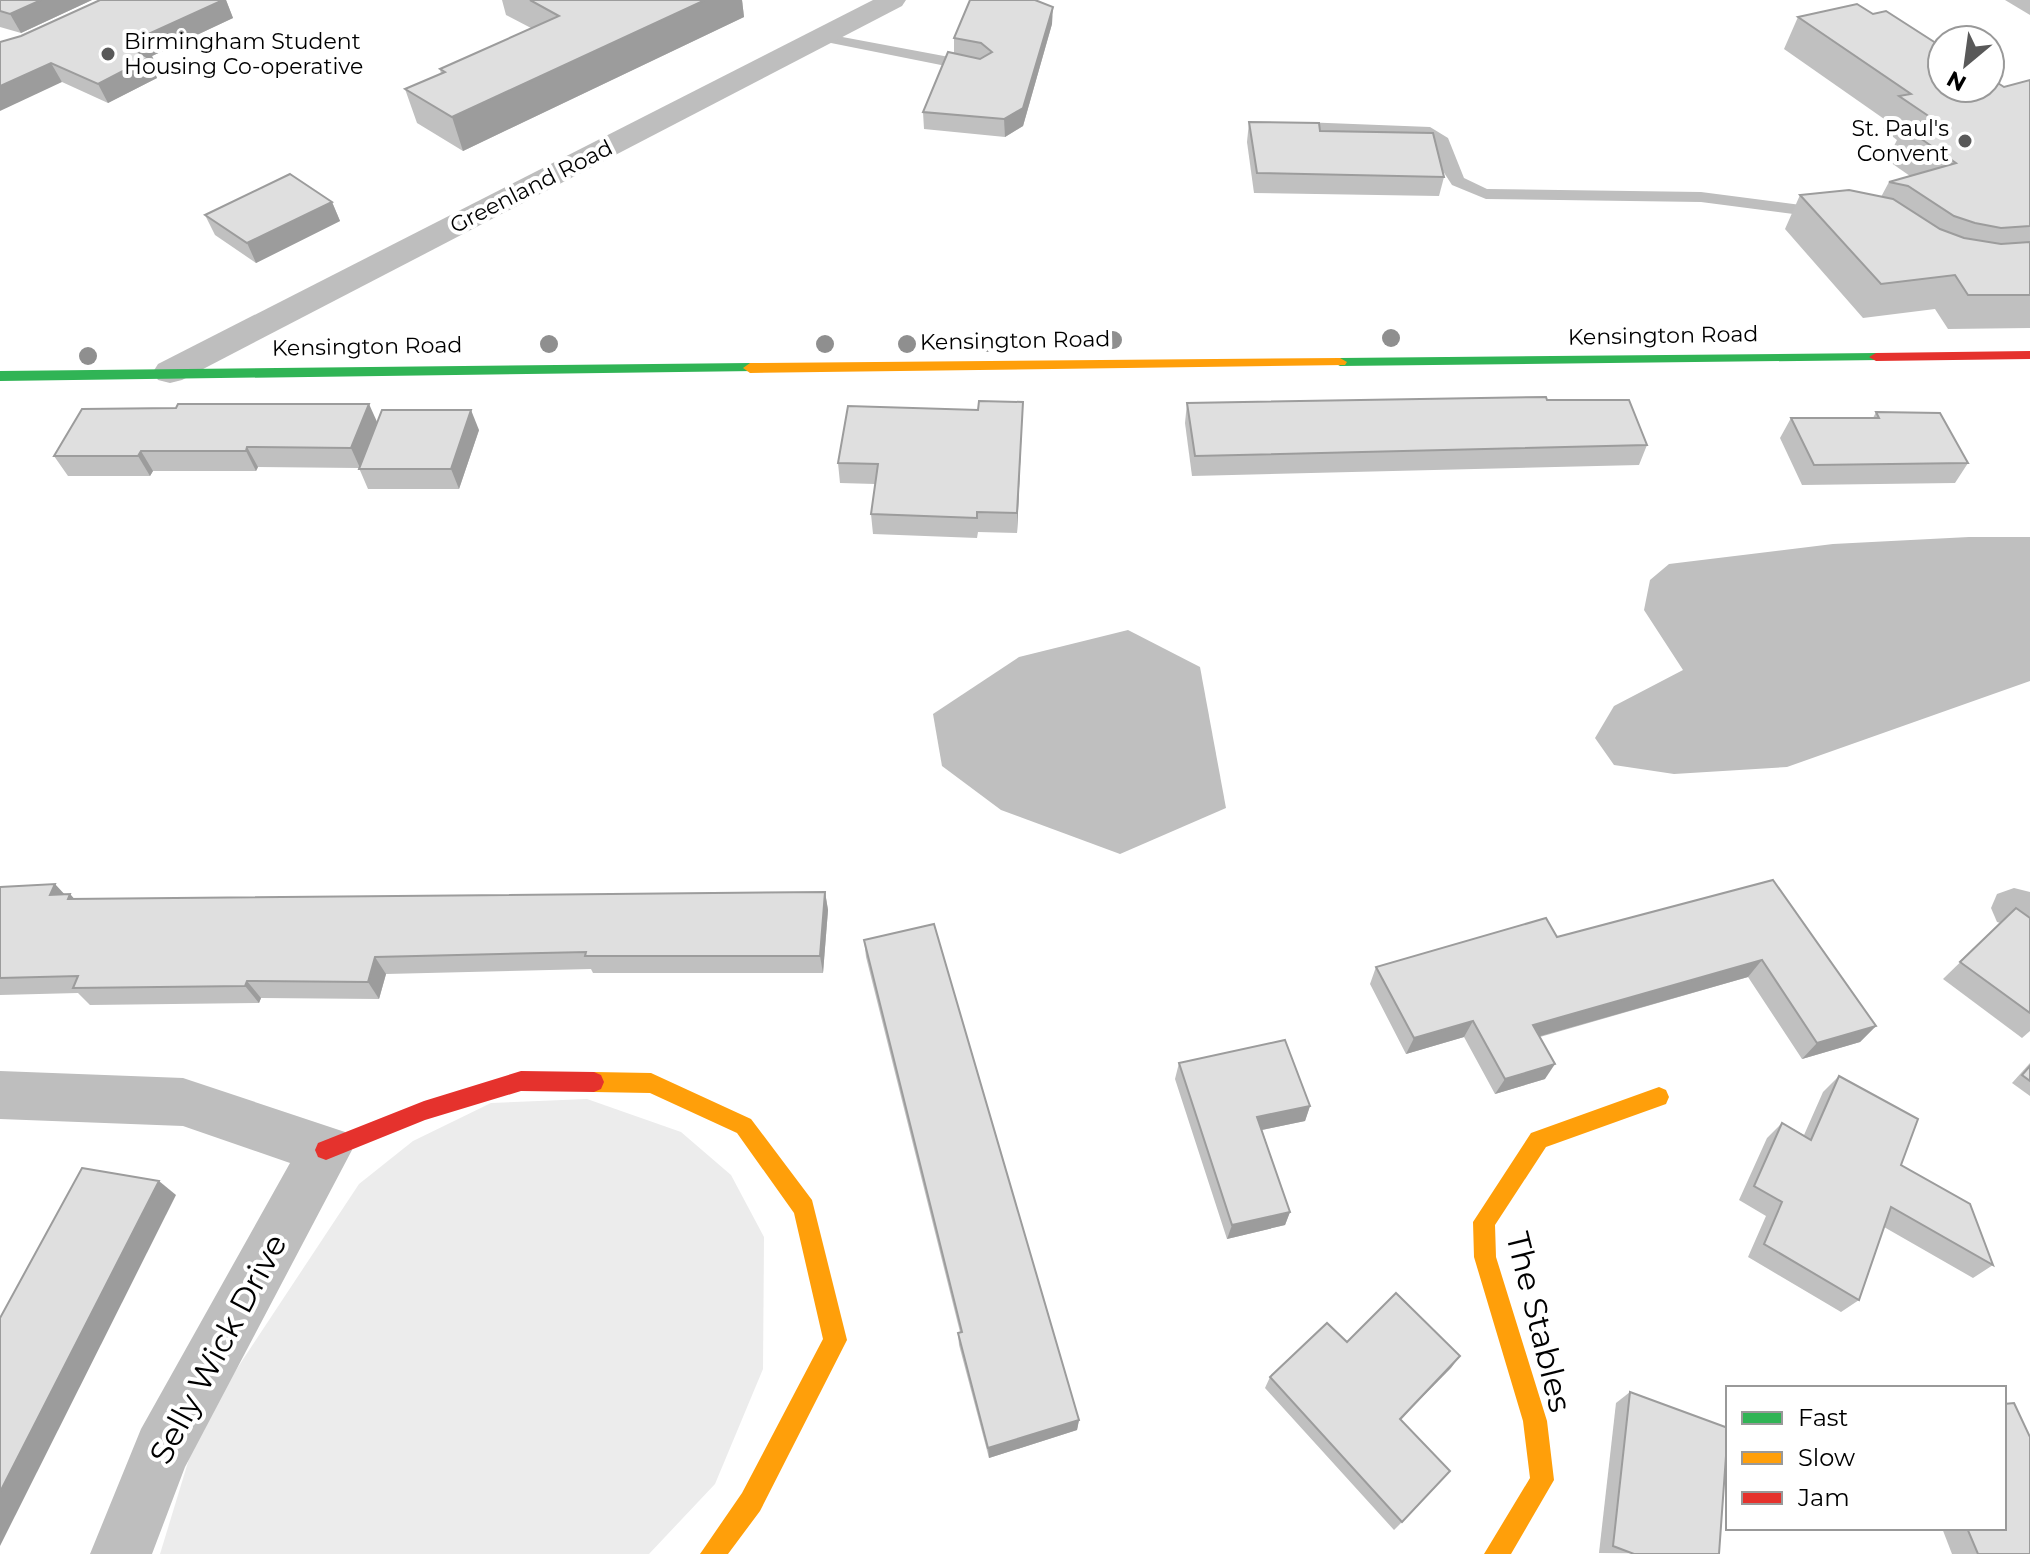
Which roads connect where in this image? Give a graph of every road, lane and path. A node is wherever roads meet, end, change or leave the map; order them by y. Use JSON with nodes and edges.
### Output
{"nodes":[{"id":1,"x":893,"y":0,"type":"edge"},
{"id":2,"x":821,"y":37,"type":"junction"},
{"id":3,"x":981,"y":68,"type":"edge"},
{"id":4,"x":1302,"y":127,"type":"edge"},
{"id":5,"x":1844,"y":216,"type":"edge"},
{"id":6,"x":2030,"y":355,"type":"edge"},
{"id":7,"x":170,"y":372,"type":"junction"},
{"id":8,"x":0,"y":376,"type":"edge"},
{"id":9,"x":0,"y":1095,"type":"edge"},
{"id":10,"x":1659,"y":1097,"type":"dead end"},
{"id":11,"x":326,"y":1150,"type":"junction"},
{"id":12,"x":121,"y":1554,"type":"edge"},
{"id":13,"x":713,"y":1554,"type":"edge"},
{"id":14,"x":1497,"y":1554,"type":"edge"}],
"edges":[{"from":1,"to":2,"type":"street","name":"Greenland Road"},
{"from":2,"to":3,"type":"lane"},
{"from":2,"to":7,"type":"street","name":"Greenland Road"},
{"from":4,"to":5,"type":"lane"},
{"from":6,"to":7,"type":"street","name":"Kensington Road"},
{"from":7,"to":8,"type":"street","name":"Kensington Road"},
{"from":9,"to":11,"type":"street"},
{"from":10,"to":14,"type":"street","name":"The Stables"},
{"from":11,"to":12,"type":"street","name":"Selly Wick Drive"},
{"from":11,"to":13,"type":"street"}]}
